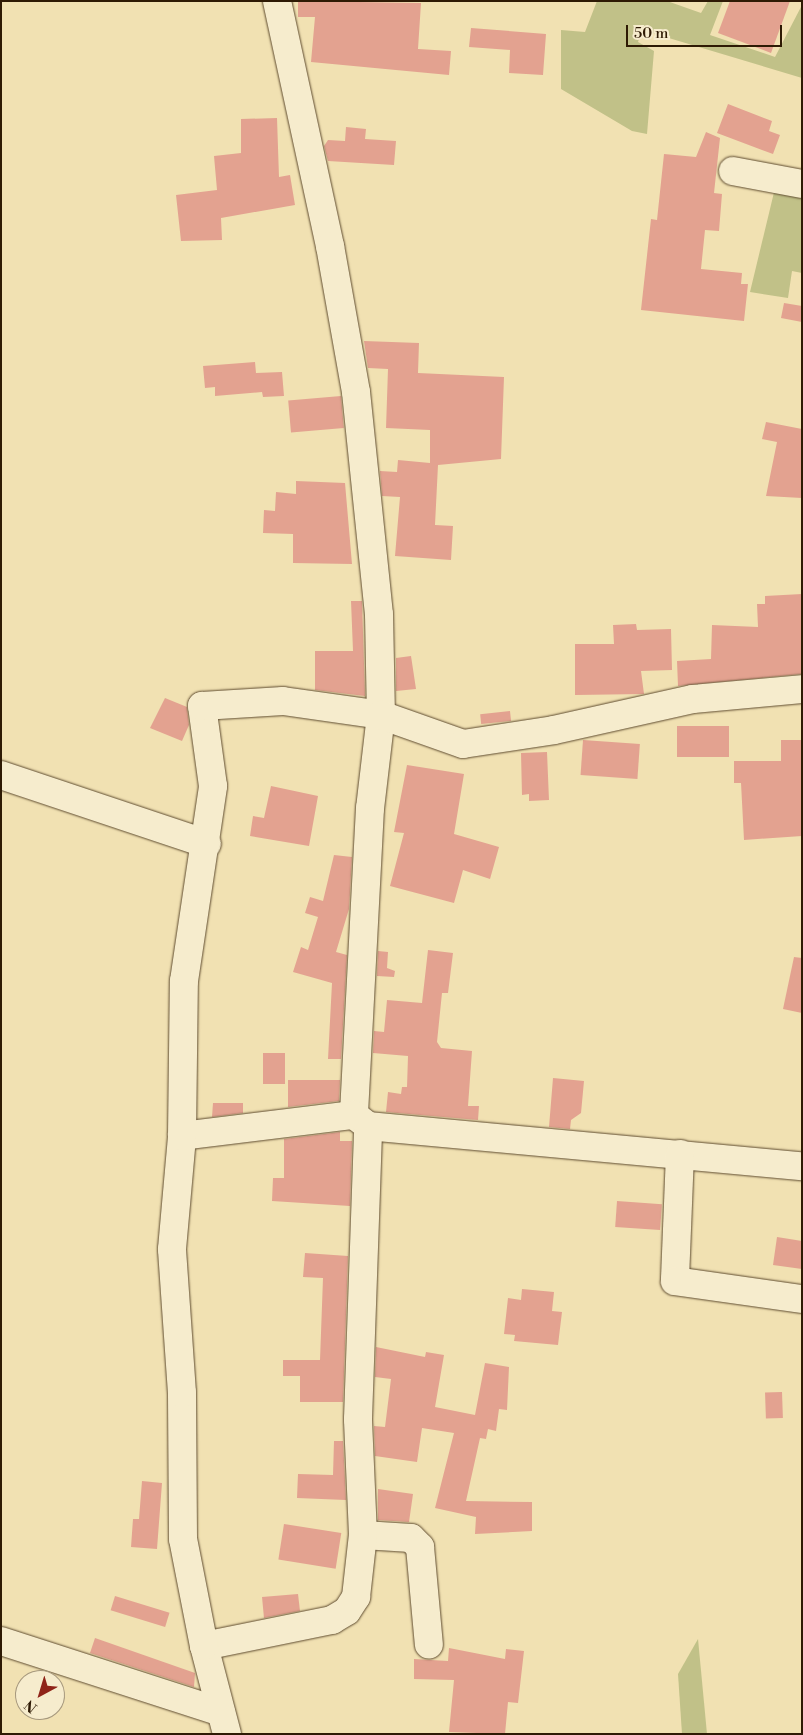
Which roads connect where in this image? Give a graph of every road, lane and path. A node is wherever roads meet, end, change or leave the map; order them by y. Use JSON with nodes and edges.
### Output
{"nodes":[{"id":1,"x":277,"y":1,"type":"edge"},
{"id":2,"x":733,"y":171,"type":"dead end"},
{"id":3,"x":802,"y":184,"type":"edge"},
{"id":4,"x":802,"y":690,"type":"edge"},
{"id":5,"x":381,"y":715,"type":"junction"},
{"id":6,"x":1,"y":774,"type":"edge"},
{"id":7,"x":207,"y":844,"type":"junction"},
{"id":8,"x":361,"y":1120,"type":"junction"},
{"id":9,"x":182,"y":1136,"type":"junction"},
{"id":10,"x":680,"y":1154,"type":"junction"},
{"id":11,"x":802,"y":1166,"type":"edge"},
{"id":12,"x":802,"y":1299,"type":"edge"},
{"id":13,"x":362,"y":1535,"type":"junction"},
{"id":14,"x":1,"y":1640,"type":"edge"},
{"id":15,"x":429,"y":1645,"type":"dead end"},
{"id":16,"x":204,"y":1646,"type":"junction"},
{"id":17,"x":224,"y":1723,"type":"edge"}],
"edges":[{"from":1,"to":5,"type":"street"},
{"from":2,"to":3,"type":"street"},
{"from":4,"to":5,"type":"street"},
{"from":5,"to":7,"type":"street"},
{"from":5,"to":8,"type":"street"},
{"from":6,"to":7,"type":"street"},
{"from":7,"to":9,"type":"street"},
{"from":8,"to":9,"type":"street"},
{"from":8,"to":10,"type":"street"},
{"from":8,"to":13,"type":"street"},
{"from":9,"to":16,"type":"street"},
{"from":10,"to":11,"type":"street"},
{"from":10,"to":12,"type":"street"},
{"from":13,"to":15,"type":"street"},
{"from":13,"to":16,"type":"street"},
{"from":14,"to":17,"type":"street"},
{"from":16,"to":17,"type":"street"}]}
